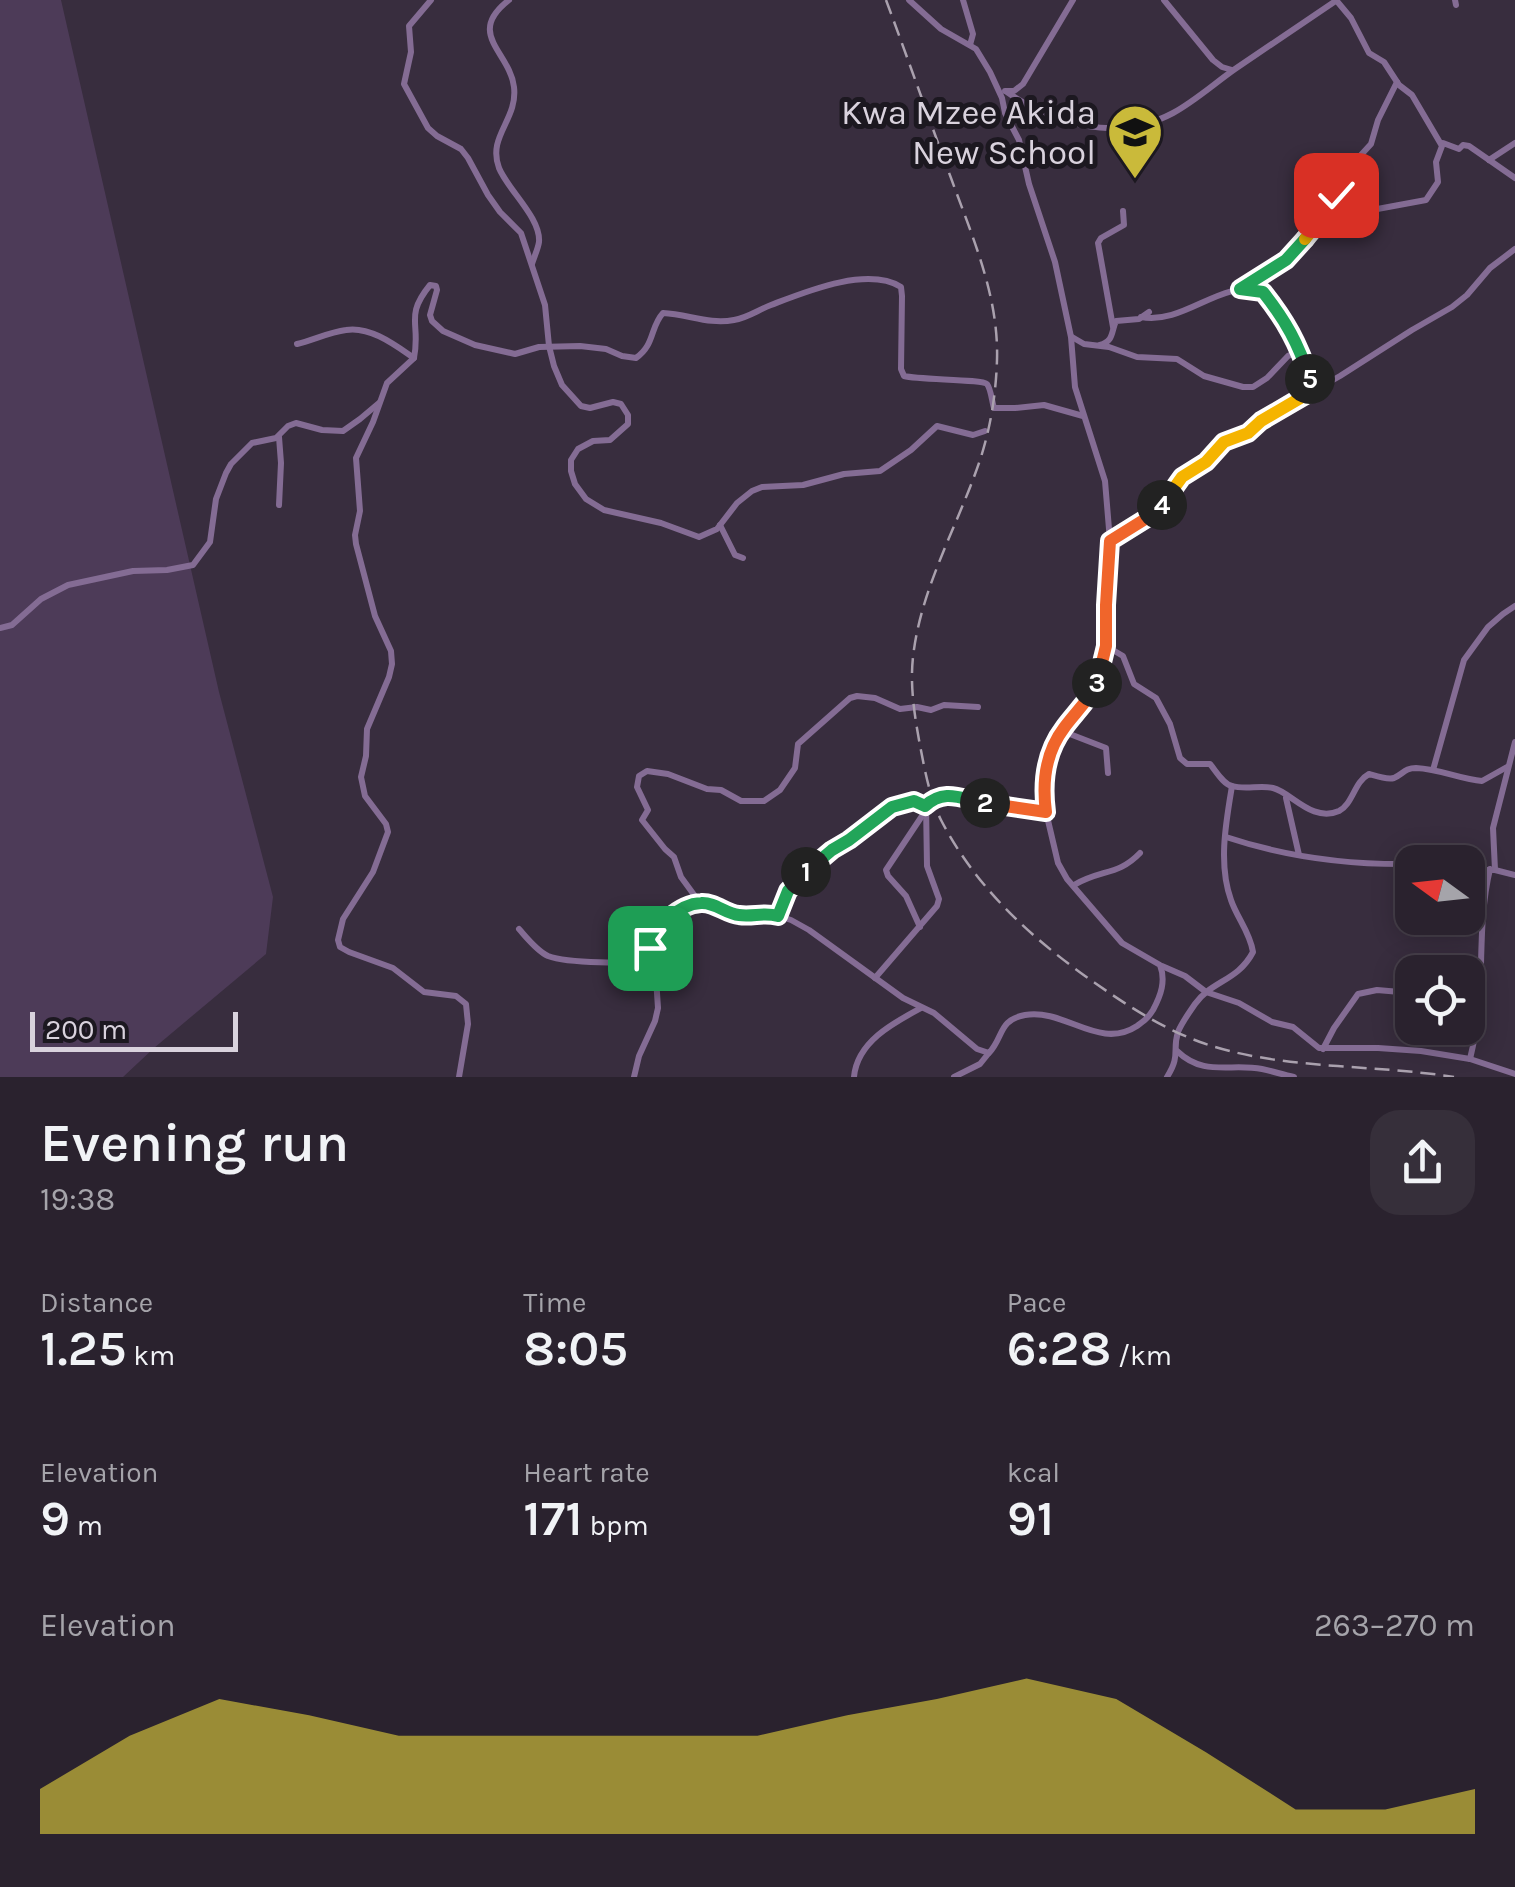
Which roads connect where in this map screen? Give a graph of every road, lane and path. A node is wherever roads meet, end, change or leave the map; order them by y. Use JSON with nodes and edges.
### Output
{"nodes":[{"id":1,"x":431,"y":0,"type":"edge"},
{"id":2,"x":509,"y":0,"type":"edge"},
{"id":3,"x":909,"y":0,"type":"edge"},
{"id":4,"x":962,"y":0,"type":"edge"},
{"id":5,"x":1073,"y":0,"type":"edge"},
{"id":6,"x":1165,"y":0,"type":"edge"},
{"id":7,"x":970,"y":45,"type":"junction"},
{"id":8,"x":1234,"y":70,"type":"junction"},
{"id":9,"x":1397,"y":82,"type":"junction"},
{"id":10,"x":999,"y":88,"type":"junction"},
{"id":11,"x":1008,"y":92,"type":"junction"},
{"id":12,"x":1442,"y":143,"type":"junction"},
{"id":13,"x":1515,"y":143,"type":"edge"},
{"id":14,"x":1489,"y":160,"type":"junction"},
{"id":15,"x":1515,"y":178,"type":"edge"},
{"id":16,"x":1123,"y":211,"type":"dead end"},
{"id":17,"x":1316,"y":226,"type":"junction"},
{"id":18,"x":1515,"y":249,"type":"edge"},
{"id":19,"x":531,"y":266,"type":"junction"},
{"id":20,"x":1240,"y":289,"type":"junction"},
{"id":21,"x":1149,"y":312,"type":"dead end"},
{"id":22,"x":1141,"y":317,"type":"junction"},
{"id":23,"x":1113,"y":327,"type":"junction"},
{"id":24,"x":1071,"y":337,"type":"junction"},
{"id":25,"x":297,"y":344,"type":"dead end"},
{"id":26,"x":549,"y":346,"type":"junction"},
{"id":27,"x":1099,"y":346,"type":"junction"},
{"id":28,"x":1300,"y":350,"type":"junction"},
{"id":29,"x":414,"y":358,"type":"junction"},
{"id":30,"x":1314,"y":390,"type":"junction"},
{"id":31,"x":380,"y":402,"type":"junction"},
{"id":32,"x":1082,"y":416,"type":"junction"},
{"id":33,"x":985,"y":431,"type":"dead end"},
{"id":34,"x":279,"y":436,"type":"junction"},
{"id":35,"x":279,"y":505,"type":"dead end"},
{"id":36,"x":720,"y":526,"type":"junction"},
{"id":37,"x":1110,"y":541,"type":"junction"},
{"id":38,"x":744,"y":558,"type":"dead end"},
{"id":39,"x":1515,"y":606,"type":"edge"},
{"id":40,"x":0,"y":628,"type":"edge"},
{"id":41,"x":1106,"y":646,"type":"junction"},
{"id":42,"x":978,"y":707,"type":"dead end"},
{"id":43,"x":1062,"y":731,"type":"junction"},
{"id":44,"x":1515,"y":742,"type":"edge"},
{"id":45,"x":1507,"y":767,"type":"junction"},
{"id":46,"x":1434,"y":770,"type":"junction"},
{"id":47,"x":1108,"y":773,"type":"dead end"},
{"id":48,"x":1232,"y":786,"type":"junction"},
{"id":49,"x":1286,"y":796,"type":"junction"},
{"id":50,"x":925,"y":809,"type":"junction"},
{"id":51,"x":1046,"y":812,"type":"junction"},
{"id":52,"x":1226,"y":837,"type":"junction"},
{"id":53,"x":1140,"y":853,"type":"dead end"},
{"id":54,"x":1299,"y":855,"type":"junction"},
{"id":55,"x":1395,"y":864,"type":"edge"},
{"id":56,"x":1485,"y":870,"type":"edge"},
{"id":57,"x":1492,"y":870,"type":"junction"},
{"id":58,"x":1515,"y":875,"type":"edge"},
{"id":59,"x":1074,"y":885,"type":"junction"},
{"id":60,"x":700,"y":903,"type":"junction"},
{"id":61,"x":778,"y":916,"type":"junction"},
{"id":62,"x":920,"y":927,"type":"junction"},
{"id":63,"x":519,"y":929,"type":"dead end"},
{"id":64,"x":1482,"y":955,"type":"edge"},
{"id":65,"x":653,"y":961,"type":"junction"},
{"id":66,"x":1160,"y":965,"type":"junction"},
{"id":67,"x":875,"y":978,"type":"junction"},
{"id":68,"x":1206,"y":992,"type":"junction"},
{"id":69,"x":1395,"y":992,"type":"edge"},
{"id":70,"x":922,"y":1008,"type":"junction"},
{"id":71,"x":1473,"y":1045,"type":"edge"},
{"id":72,"x":1323,"y":1049,"type":"junction"},
{"id":73,"x":1177,"y":1051,"type":"junction"},
{"id":74,"x":989,"y":1053,"type":"junction"},
{"id":75,"x":1470,"y":1058,"type":"junction"},
{"id":76,"x":1515,"y":1074,"type":"edge"},
{"id":77,"x":459,"y":1077,"type":"edge"},
{"id":78,"x":634,"y":1077,"type":"edge"},
{"id":79,"x":854,"y":1077,"type":"edge"},
{"id":80,"x":954,"y":1077,"type":"edge"},
{"id":81,"x":1167,"y":1077,"type":"edge"},
{"id":82,"x":1294,"y":1077,"type":"edge"}],
"edges":[{"from":1,"to":19,"type":"street"},
{"from":2,"to":19,"type":"street"},
{"from":3,"to":7,"type":"street"},
{"from":4,"to":7,"type":"street"},
{"from":5,"to":11,"type":"street"},
{"from":6,"to":8,"type":"street"},
{"from":7,"to":10,"type":"street"},
{"from":8,"to":9,"type":"street"},
{"from":8,"to":11,"type":"street"},
{"from":9,"to":12,"type":"street"},
{"from":9,"to":17,"type":"street"},
{"from":10,"to":11,"type":"street"},
{"from":10,"to":24,"type":"street"},
{"from":12,"to":14,"type":"street"},
{"from":12,"to":17,"type":"street"},
{"from":13,"to":14,"type":"street"},
{"from":14,"to":15,"type":"street"},
{"from":16,"to":23,"type":"street"},
{"from":17,"to":20,"type":"street"},
{"from":18,"to":30,"type":"street"},
{"from":19,"to":26,"type":"street"},
{"from":20,"to":22,"type":"street"},
{"from":20,"to":28,"type":"street"},
{"from":21,"to":22,"type":"street"},
{"from":22,"to":23,"type":"street"},
{"from":23,"to":27,"type":"street"},
{"from":24,"to":27,"type":"street"},
{"from":24,"to":32,"type":"street"},
{"from":25,"to":29,"type":"street"},
{"from":26,"to":29,"type":"street"},
{"from":26,"to":32,"type":"street"},
{"from":26,"to":36,"type":"street"},
{"from":27,"to":28,"type":"street"},
{"from":28,"to":30,"type":"street"},
{"from":29,"to":31,"type":"street"},
{"from":30,"to":37,"type":"street"},
{"from":31,"to":34,"type":"street"},
{"from":31,"to":77,"type":"street"},
{"from":32,"to":37,"type":"street"},
{"from":33,"to":36,"type":"street"},
{"from":34,"to":35,"type":"street"},
{"from":34,"to":40,"type":"street"},
{"from":36,"to":38,"type":"street"},
{"from":37,"to":41,"type":"street"},
{"from":39,"to":46,"type":"street"},
{"from":41,"to":43,"type":"street"},
{"from":41,"to":48,"type":"street"},
{"from":42,"to":60,"type":"street"},
{"from":43,"to":47,"type":"street"},
{"from":43,"to":51,"type":"street"},
{"from":44,"to":45,"type":"street"},
{"from":45,"to":46,"type":"street"},
{"from":45,"to":57,"type":"street"},
{"from":46,"to":49,"type":"street"},
{"from":48,"to":49,"type":"street"},
{"from":48,"to":52,"type":"street"},
{"from":49,"to":54,"type":"street"},
{"from":50,"to":51,"type":"street"},
{"from":50,"to":61,"type":"street"},
{"from":50,"to":62,"type":"street"},
{"from":50,"to":62,"type":"street"},
{"from":51,"to":59,"type":"street"},
{"from":52,"to":54,"type":"street"},
{"from":52,"to":68,"type":"street"},
{"from":53,"to":59,"type":"street"},
{"from":54,"to":55,"type":"street"},
{"from":56,"to":57,"type":"street"},
{"from":57,"to":58,"type":"street"},
{"from":57,"to":64,"type":"street"},
{"from":59,"to":66,"type":"street"},
{"from":60,"to":61,"type":"street"},
{"from":60,"to":65,"type":"street"},
{"from":61,"to":67,"type":"street"},
{"from":62,"to":67,"type":"street"},
{"from":63,"to":65,"type":"street"},
{"from":65,"to":78,"type":"street"},
{"from":66,"to":68,"type":"street"},
{"from":66,"to":74,"type":"street"},
{"from":67,"to":70,"type":"street"},
{"from":68,"to":72,"type":"street"},
{"from":68,"to":73,"type":"street"},
{"from":69,"to":72,"type":"street"},
{"from":70,"to":74,"type":"street"},
{"from":70,"to":79,"type":"street"},
{"from":71,"to":75,"type":"street"},
{"from":72,"to":75,"type":"street"},
{"from":73,"to":81,"type":"street"},
{"from":73,"to":82,"type":"street"},
{"from":74,"to":80,"type":"street"},
{"from":75,"to":76,"type":"street"}]}
